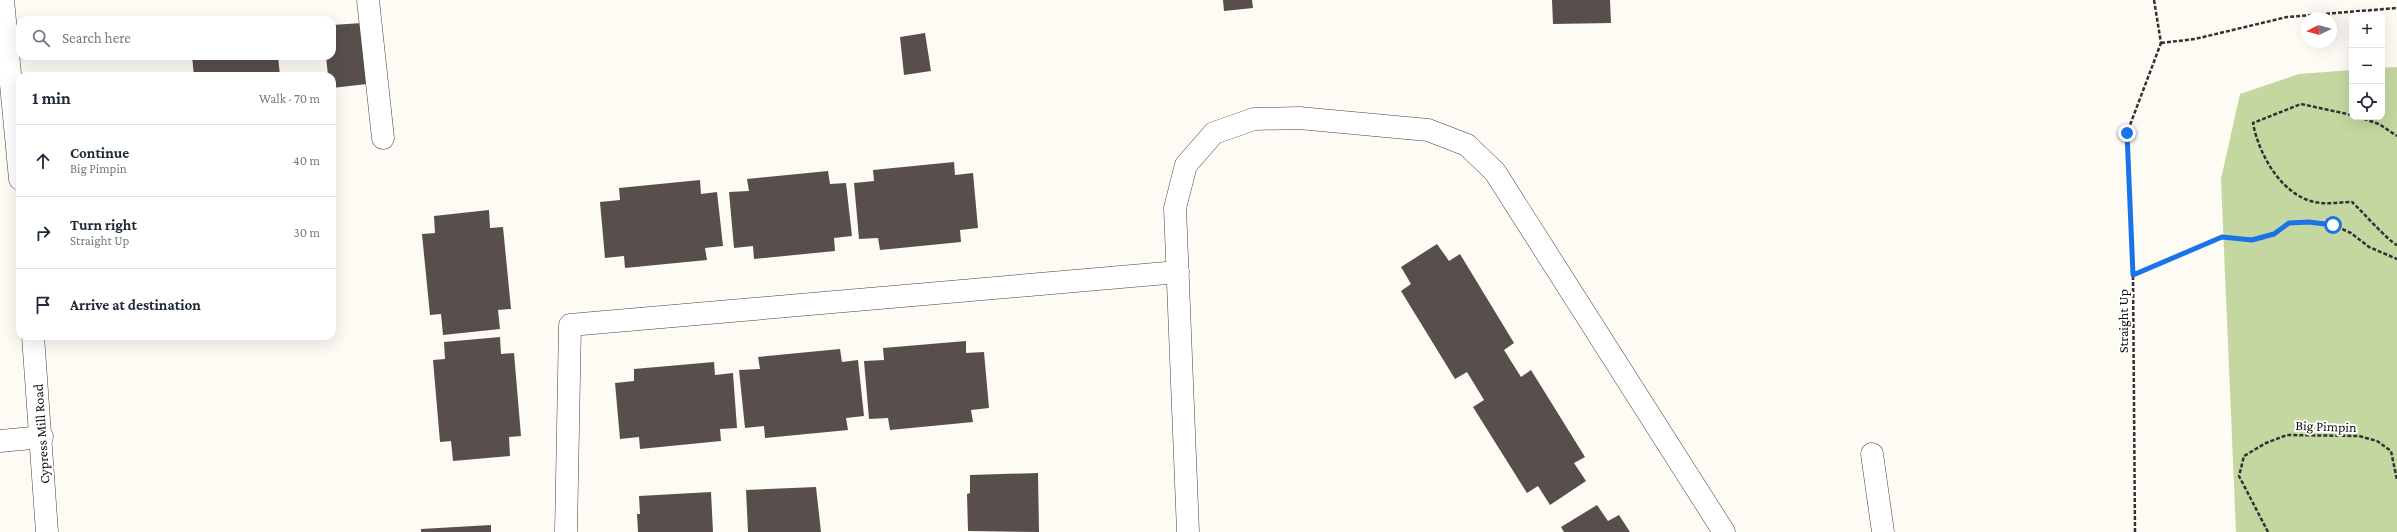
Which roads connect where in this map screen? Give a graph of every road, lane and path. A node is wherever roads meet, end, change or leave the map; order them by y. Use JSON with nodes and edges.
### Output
{"nodes":[{"id":1,"x":3,"y":0,"type":"edge"},
{"id":2,"x":368,"y":0,"type":"edge"},
{"id":3,"x":2154,"y":0,"type":"edge"},
{"id":4,"x":2397,"y":8,"type":"edge"},
{"id":5,"x":2161,"y":43,"type":"junction"},
{"id":6,"x":2349,"y":114,"type":"edge"},
{"id":7,"x":2367,"y":120,"type":"edge"},
{"id":8,"x":2397,"y":136,"type":"edge"},
{"id":9,"x":16,"y":137,"type":"edge"},
{"id":10,"x":383,"y":138,"type":"dead end"},
{"id":11,"x":2397,"y":245,"type":"edge"},
{"id":12,"x":2397,"y":259,"type":"edge"},
{"id":13,"x":1178,"y":272,"type":"junction"},
{"id":14,"x":2133,"y":275,"type":"junction"},
{"id":15,"x":33,"y":340,"type":"edge"},
{"id":16,"x":42,"y":437,"type":"junction"},
{"id":17,"x":0,"y":441,"type":"edge"},
{"id":18,"x":1872,"y":454,"type":"dead end"},
{"id":19,"x":2397,"y":480,"type":"edge"},
{"id":20,"x":47,"y":532,"type":"edge"},
{"id":21,"x":566,"y":532,"type":"edge"},
{"id":22,"x":1188,"y":532,"type":"edge"},
{"id":23,"x":1724,"y":532,"type":"edge"},
{"id":24,"x":1883,"y":532,"type":"edge"},
{"id":25,"x":2135,"y":532,"type":"edge"},
{"id":26,"x":2268,"y":532,"type":"edge"}],
"edges":[{"from":1,"to":9,"type":"street"},
{"from":2,"to":10,"type":"street"},
{"from":3,"to":5,"type":"path"},
{"from":4,"to":5,"type":"path"},
{"from":5,"to":14,"type":"path","name":"Straight Up"},
{"from":6,"to":11,"type":"path"},
{"from":7,"to":8,"type":"path"},
{"from":12,"to":14,"type":"path"},
{"from":13,"to":21,"type":"street"},
{"from":13,"to":22,"type":"street"},
{"from":13,"to":23,"type":"street"},
{"from":14,"to":25,"type":"path","name":"Straight Up"},
{"from":15,"to":16,"type":"street","name":"Cypress Mill Road"},
{"from":16,"to":17,"type":"street"},
{"from":16,"to":20,"type":"street","name":"Cypress Mill Road"},
{"from":18,"to":24,"type":"street"},
{"from":19,"to":26,"type":"path","name":"Big Pimpin"}]}
